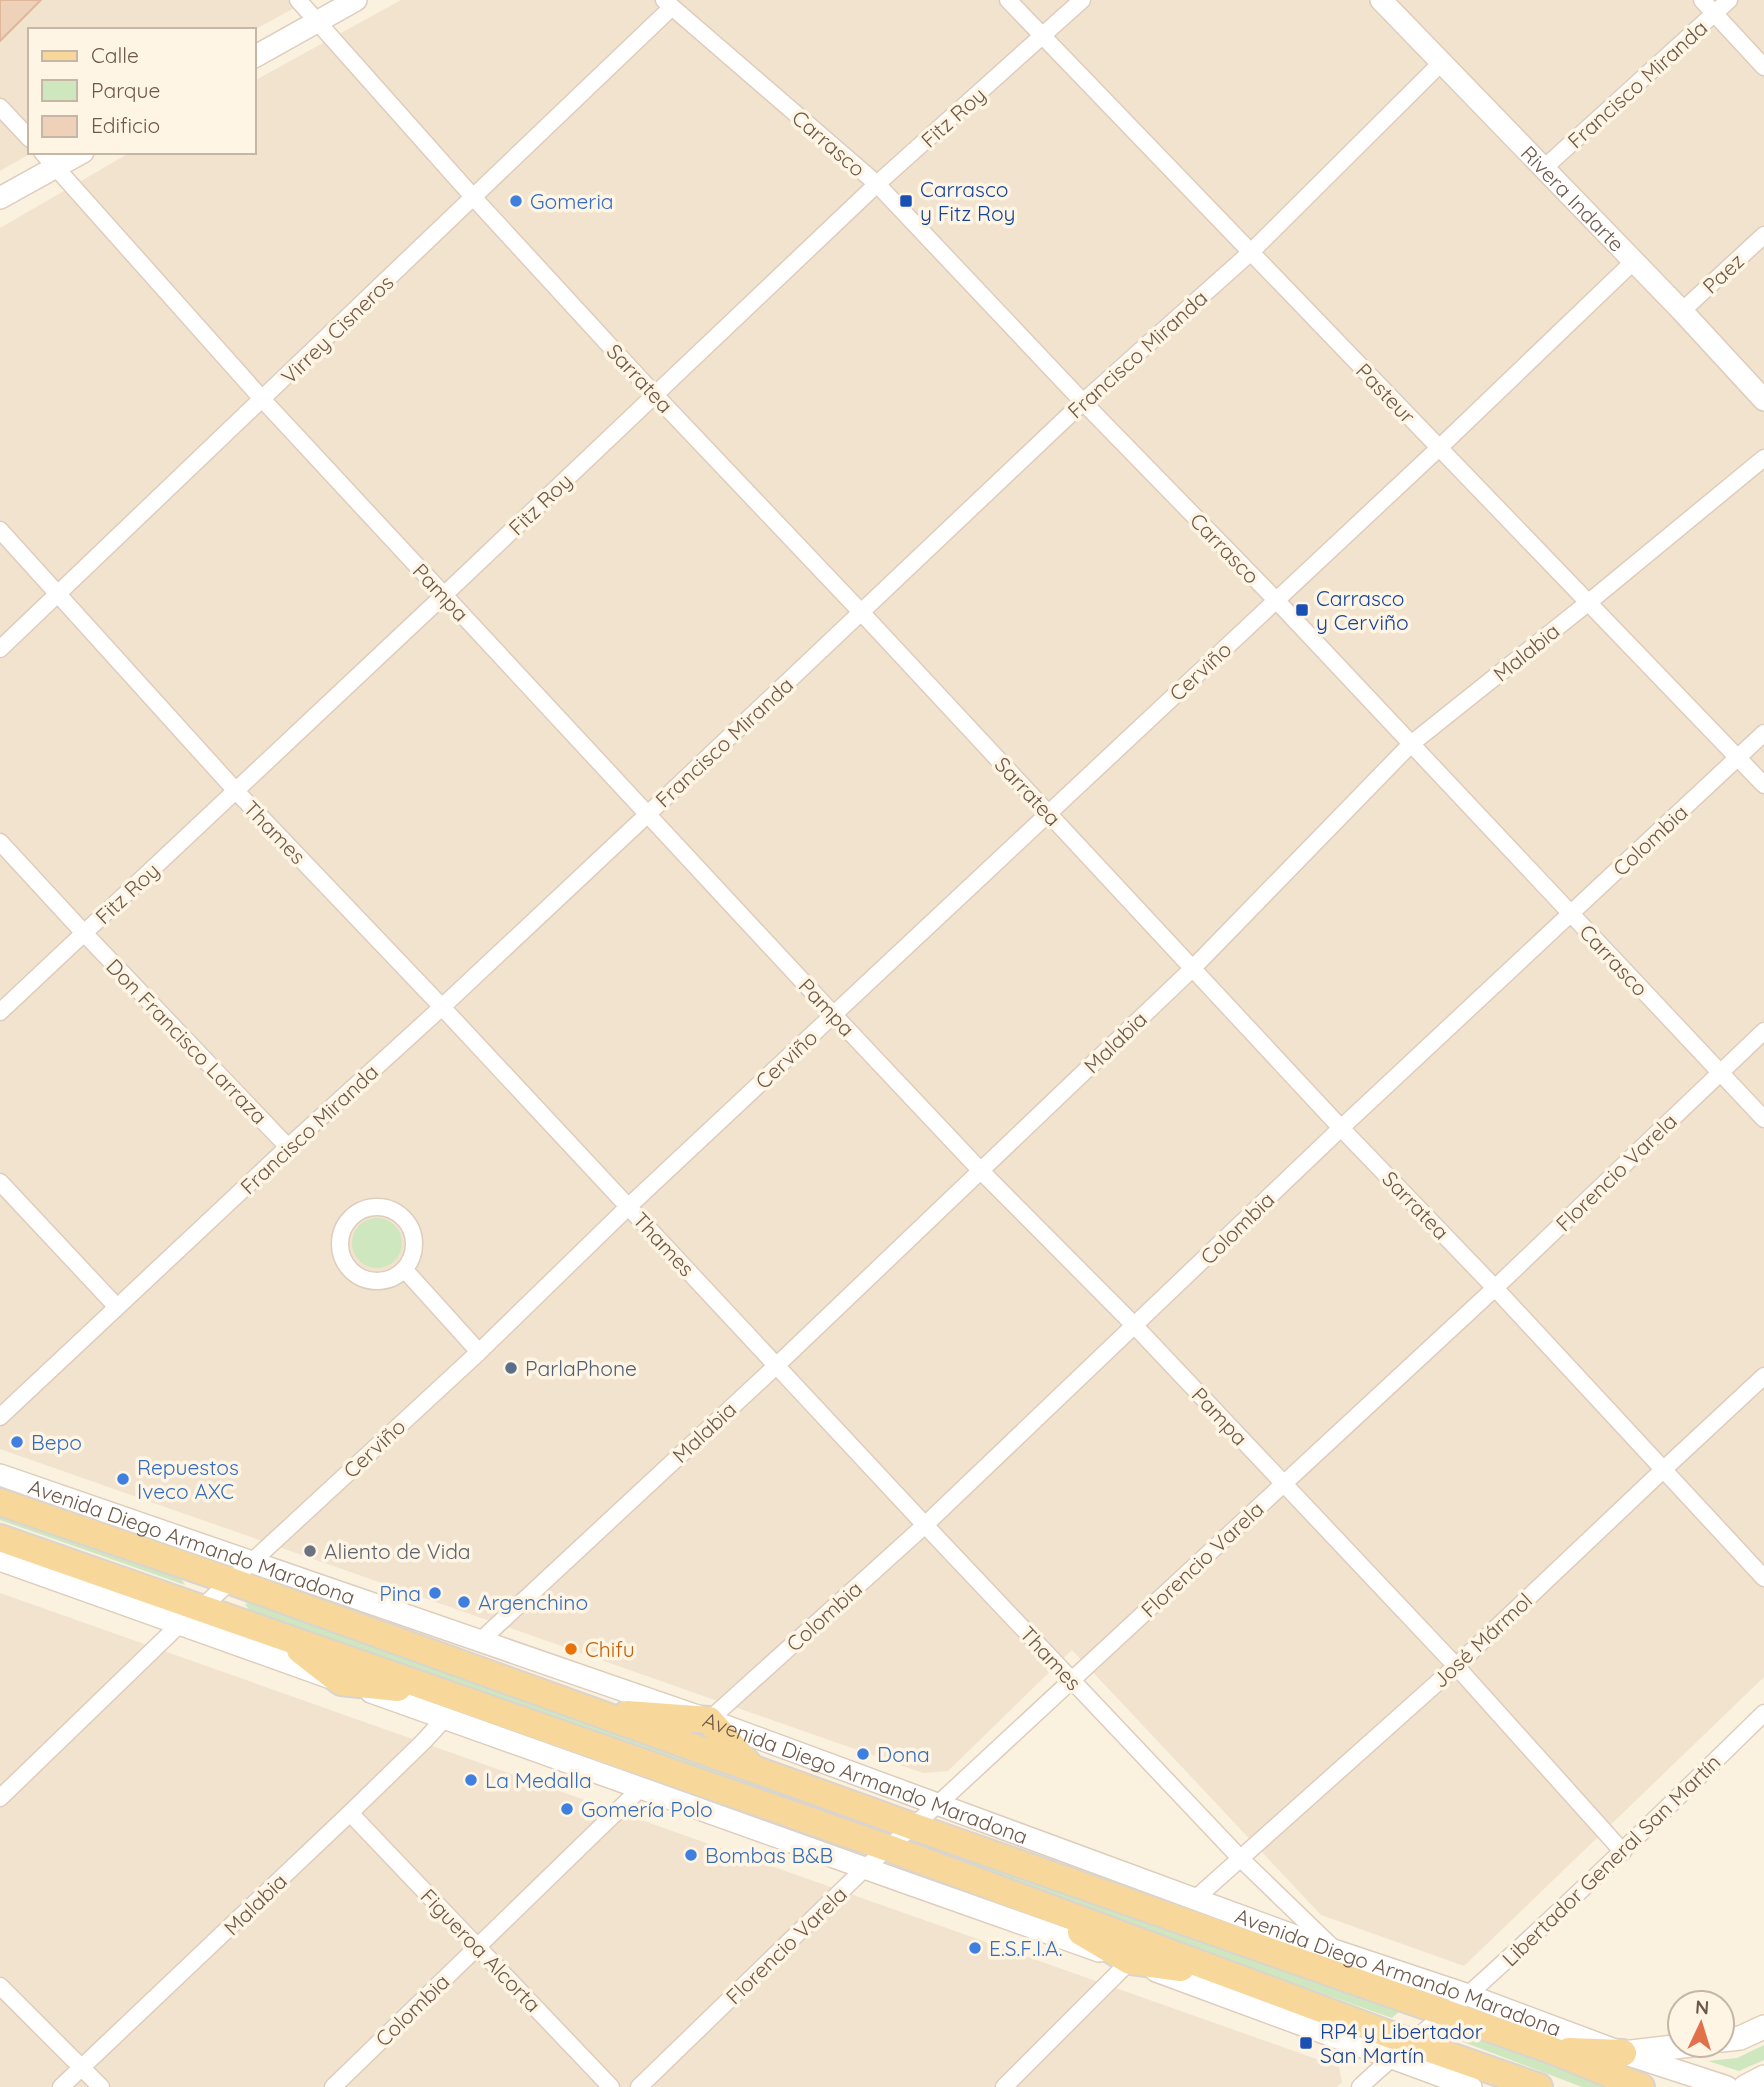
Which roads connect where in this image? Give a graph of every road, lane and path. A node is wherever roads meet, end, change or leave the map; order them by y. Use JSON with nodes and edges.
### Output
{"nodes":[{"id":1,"x":298,"y":0,"type":"edge"},
{"id":2,"x":356,"y":0,"type":"edge"},
{"id":3,"x":1008,"y":0,"type":"edge"},
{"id":4,"x":1082,"y":0,"type":"edge"},
{"id":5,"x":1381,"y":0,"type":"edge"},
{"id":6,"x":1702,"y":0,"type":"edge"},
{"id":7,"x":1729,"y":0,"type":"edge"},
{"id":8,"x":668,"y":4,"type":"edge"},
{"id":9,"x":1714,"y":14,"type":"junction"},
{"id":10,"x":317,"y":21,"type":"junction"},
{"id":11,"x":1043,"y":36,"type":"junction"},
{"id":12,"x":256,"y":56,"type":"edge"},
{"id":13,"x":1442,"y":62,"type":"junction"},
{"id":14,"x":1764,"y":67,"type":"edge"},
{"id":15,"x":0,"y":107,"type":"edge"},
{"id":16,"x":28,"y":137,"type":"edge"},
{"id":17,"x":74,"y":154,"type":"edge"},
{"id":18,"x":49,"y":160,"type":"edge"},
{"id":19,"x":1544,"y":168,"type":"junction"},
{"id":20,"x":877,"y":184,"type":"junction"},
{"id":21,"x":0,"y":198,"type":"edge"},
{"id":22,"x":474,"y":198,"type":"junction"},
{"id":23,"x":1764,"y":235,"type":"edge"},
{"id":24,"x":1251,"y":252,"type":"junction"},
{"id":25,"x":1633,"y":262,"type":"junction"},
{"id":26,"x":1682,"y":311,"type":"junction"},
{"id":27,"x":655,"y":395,"type":"junction"},
{"id":28,"x":263,"y":400,"type":"junction"},
{"id":29,"x":1764,"y":400,"type":"edge"},
{"id":30,"x":1083,"y":402,"type":"junction"},
{"id":31,"x":1439,"y":448,"type":"junction"},
{"id":32,"x":1764,"y":458,"type":"edge"},
{"id":33,"x":0,"y":530,"type":"edge"},
{"id":34,"x":58,"y":593,"type":"junction"},
{"id":35,"x":444,"y":595,"type":"junction"},
{"id":36,"x":1276,"y":600,"type":"junction"},
{"id":37,"x":1588,"y":602,"type":"junction"},
{"id":38,"x":861,"y":612,"type":"junction"},
{"id":39,"x":0,"y":649,"type":"edge"},
{"id":40,"x":1764,"y":733,"type":"edge"},
{"id":41,"x":1411,"y":744,"type":"junction"},
{"id":42,"x":1738,"y":757,"type":"junction"},
{"id":43,"x":1764,"y":785,"type":"edge"},
{"id":44,"x":236,"y":791,"type":"junction"},
{"id":45,"x":649,"y":813,"type":"junction"},
{"id":46,"x":1049,"y":813,"type":"junction"},
{"id":47,"x":0,"y":842,"type":"edge"},
{"id":48,"x":1571,"y":914,"type":"junction"},
{"id":49,"x":84,"y":933,"type":"junction"},
{"id":50,"x":1192,"y":969,"type":"junction"},
{"id":51,"x":442,"y":1007,"type":"junction"},
{"id":52,"x":0,"y":1012,"type":"edge"},
{"id":53,"x":834,"y":1014,"type":"junction"},
{"id":54,"x":1764,"y":1031,"type":"edge"},
{"id":55,"x":1720,"y":1072,"type":"junction"},
{"id":56,"x":1764,"y":1119,"type":"edge"},
{"id":57,"x":1341,"y":1128,"type":"junction"},
{"id":58,"x":288,"y":1147,"type":"junction"},
{"id":59,"x":981,"y":1171,"type":"junction"},
{"id":60,"x":0,"y":1182,"type":"edge"},
{"id":61,"x":629,"y":1206,"type":"junction"},
{"id":62,"x":404,"y":1269,"type":"junction"},
{"id":63,"x":1495,"y":1288,"type":"junction"},
{"id":64,"x":117,"y":1307,"type":"junction"},
{"id":65,"x":1135,"y":1326,"type":"junction"},
{"id":66,"x":479,"y":1352,"type":"junction"},
{"id":67,"x":776,"y":1366,"type":"junction"},
{"id":68,"x":1764,"y":1376,"type":"edge"},
{"id":69,"x":0,"y":1417,"type":"edge"},
{"id":70,"x":1664,"y":1469,"type":"junction"},
{"id":71,"x":0,"y":1475,"type":"edge"},
{"id":72,"x":1284,"y":1483,"type":"junction"},
{"id":73,"x":0,"y":1502,"type":"edge"},
{"id":74,"x":925,"y":1525,"type":"junction"},
{"id":75,"x":0,"y":1538,"type":"edge"},
{"id":76,"x":0,"y":1558,"type":"edge"},
{"id":77,"x":250,"y":1563,"type":"junction"},
{"id":78,"x":1764,"y":1578,"type":"edge"},
{"id":79,"x":231,"y":1581,"type":"junction"},
{"id":80,"x":201,"y":1608,"type":"junction"},
{"id":81,"x":180,"y":1624,"type":"junction"},
{"id":82,"x":282,"y":1636,"type":"junction"},
{"id":83,"x":479,"y":1642,"type":"junction"},
{"id":84,"x":1456,"y":1665,"type":"junction"},
{"id":85,"x":1071,"y":1679,"type":"junction"},
{"id":86,"x":341,"y":1682,"type":"junction"},
{"id":87,"x":445,"y":1705,"type":"junction"},
{"id":88,"x":591,"y":1711,"type":"junction"},
{"id":89,"x":1764,"y":1713,"type":"edge"},
{"id":90,"x":709,"y":1720,"type":"junction"},
{"id":91,"x":754,"y":1770,"type":"junction"},
{"id":92,"x":642,"y":1787,"type":"junction"},
{"id":93,"x":0,"y":1798,"type":"edge"},
{"id":94,"x":937,"y":1805,"type":"junction"},
{"id":95,"x":350,"y":1813,"type":"junction"},
{"id":96,"x":912,"y":1826,"type":"junction"},
{"id":97,"x":888,"y":1848,"type":"junction"},
{"id":98,"x":1623,"y":1852,"type":"junction"},
{"id":99,"x":1241,"y":1858,"type":"junction"},
{"id":100,"x":864,"y":1869,"type":"junction"},
{"id":101,"x":1026,"y":1899,"type":"junction"},
{"id":102,"x":1195,"y":1899,"type":"junction"},
{"id":103,"x":477,"y":1946,"type":"junction"},
{"id":104,"x":1336,"y":1951,"type":"junction"},
{"id":105,"x":1130,"y":1961,"type":"junction"},
{"id":106,"x":1228,"y":1974,"type":"junction"},
{"id":107,"x":0,"y":1986,"type":"edge"},
{"id":108,"x":1468,"y":1995,"type":"junction"},
{"id":109,"x":1445,"y":2013,"type":"junction"},
{"id":110,"x":1764,"y":2027,"type":"edge"},
{"id":111,"x":1736,"y":2039,"type":"edge"},
{"id":112,"x":1666,"y":2048,"type":"edge"},
{"id":113,"x":1401,"y":2050,"type":"junction"},
{"id":114,"x":1554,"y":2051,"type":"junction"},
{"id":115,"x":1623,"y":2053,"type":"junction"},
{"id":116,"x":82,"y":2067,"type":"junction"},
{"id":117,"x":1429,"y":2072,"type":"junction"},
{"id":118,"x":1016,"y":2075,"type":"junction"},
{"id":119,"x":1764,"y":2077,"type":"edge"},
{"id":120,"x":61,"y":2087,"type":"edge"},
{"id":121,"x":102,"y":2087,"type":"edge"},
{"id":122,"x":333,"y":2087,"type":"edge"},
{"id":123,"x":611,"y":2087,"type":"edge"},
{"id":124,"x":639,"y":2087,"type":"edge"},
{"id":125,"x":1003,"y":2087,"type":"edge"},
{"id":126,"x":1028,"y":2087,"type":"edge"},
{"id":127,"x":1360,"y":2087,"type":"edge"},
{"id":128,"x":1445,"y":2087,"type":"edge"},
{"id":129,"x":1471,"y":2087,"type":"edge"},
{"id":130,"x":1539,"y":2087,"type":"edge"},
{"id":131,"x":1641,"y":2087,"type":"edge"},
{"id":132,"x":1727,"y":2087,"type":"edge"},
{"id":133,"x":1745,"y":2087,"type":"edge"}],
"edges":[{"from":1,"to":10,"type":"street","name":"Sarratea"},
{"from":2,"to":10,"type":"street"},
{"from":3,"to":11,"type":"street","name":"Pasteur"},
{"from":4,"to":11,"type":"street","name":"Fitz Roy"},
{"from":5,"to":13,"type":"street","name":"Rivera Indarte"},
{"from":6,"to":9,"type":"street"},
{"from":7,"to":9,"type":"street","name":"Francisco Miranda"},
{"from":8,"to":20,"type":"street","name":"Carrasco"},
{"from":8,"to":22,"type":"street","name":"Virrey Cisneros"},
{"from":9,"to":14,"type":"street"},
{"from":9,"to":19,"type":"street","name":"Francisco Miranda"},
{"from":10,"to":12,"type":"street"},
{"from":10,"to":22,"type":"street","name":"Sarratea"},
{"from":11,"to":20,"type":"street","name":"Fitz Roy"},
{"from":11,"to":24,"type":"street","name":"Pasteur"},
{"from":13,"to":19,"type":"street","name":"Rivera Indarte"},
{"from":13,"to":24,"type":"street","name":"Francisco Miranda"},
{"from":15,"to":16,"type":"street"},
{"from":17,"to":18,"type":"street"},
{"from":18,"to":21,"type":"street"},
{"from":18,"to":28,"type":"street","name":"Pampa"},
{"from":19,"to":25,"type":"street","name":"Rivera Indarte"},
{"from":20,"to":27,"type":"street","name":"Fitz Roy"},
{"from":20,"to":30,"type":"street","name":"Carrasco"},
{"from":22,"to":27,"type":"street","name":"Sarratea"},
{"from":22,"to":28,"type":"street","name":"Virrey Cisneros"},
{"from":23,"to":26,"type":"street","name":"Paez"},
{"from":24,"to":30,"type":"street","name":"Francisco Miranda"},
{"from":24,"to":31,"type":"street","name":"Pasteur"},
{"from":25,"to":26,"type":"street","name":"Rivera Indarte"},
{"from":25,"to":31,"type":"street","name":"Cerviño"},
{"from":26,"to":29,"type":"street","name":"Rivera Indarte"},
{"from":27,"to":35,"type":"street","name":"Fitz Roy"},
{"from":27,"to":38,"type":"street","name":"Sarratea"},
{"from":28,"to":34,"type":"street","name":"Virrey Cisneros"},
{"from":28,"to":35,"type":"street","name":"Pampa"},
{"from":30,"to":36,"type":"street","name":"Carrasco"},
{"from":30,"to":38,"type":"street","name":"Francisco Miranda"},
{"from":31,"to":36,"type":"street","name":"Cerviño"},
{"from":31,"to":37,"type":"street","name":"Pasteur"},
{"from":32,"to":37,"type":"street","name":"Malabia"},
{"from":33,"to":34,"type":"street","name":"Thames"},
{"from":34,"to":39,"type":"street","name":"Virrey Cisneros"},
{"from":34,"to":44,"type":"street","name":"Thames"},
{"from":35,"to":44,"type":"street","name":"Fitz Roy"},
{"from":35,"to":45,"type":"street","name":"Pampa"},
{"from":36,"to":41,"type":"street","name":"Carrasco"},
{"from":36,"to":46,"type":"street","name":"Cerviño"},
{"from":37,"to":41,"type":"street","name":"Malabia"},
{"from":37,"to":42,"type":"street","name":"Pasteur"},
{"from":38,"to":45,"type":"street","name":"Francisco Miranda"},
{"from":38,"to":46,"type":"street","name":"Sarratea"},
{"from":40,"to":42,"type":"street","name":"Colombia"},
{"from":41,"to":48,"type":"street","name":"Carrasco"},
{"from":41,"to":50,"type":"street","name":"Malabia"},
{"from":42,"to":43,"type":"street","name":"Pasteur"},
{"from":42,"to":48,"type":"street","name":"Colombia"},
{"from":44,"to":49,"type":"street","name":"Fitz Roy"},
{"from":44,"to":51,"type":"street","name":"Thames"},
{"from":45,"to":51,"type":"street","name":"Francisco Miranda"},
{"from":45,"to":53,"type":"street","name":"Pampa"},
{"from":46,"to":50,"type":"street","name":"Sarratea"},
{"from":46,"to":53,"type":"street","name":"Cerviño"},
{"from":47,"to":49,"type":"street","name":"Don Francisco Larraza"},
{"from":48,"to":55,"type":"street","name":"Carrasco"},
{"from":48,"to":57,"type":"street","name":"Colombia"},
{"from":49,"to":52,"type":"street","name":"Fitz Roy"},
{"from":49,"to":58,"type":"street","name":"Don Francisco Larraza"},
{"from":50,"to":57,"type":"street","name":"Sarratea"},
{"from":50,"to":59,"type":"street","name":"Malabia"},
{"from":51,"to":58,"type":"street","name":"Francisco Miranda"},
{"from":51,"to":61,"type":"street","name":"Thames"},
{"from":53,"to":59,"type":"street","name":"Pampa"},
{"from":53,"to":61,"type":"street","name":"Cerviño"},
{"from":54,"to":55,"type":"street","name":"Florencio Varela"},
{"from":55,"to":56,"type":"street","name":"Carrasco"},
{"from":55,"to":63,"type":"street","name":"Florencio Varela"},
{"from":57,"to":63,"type":"street","name":"Sarratea"},
{"from":57,"to":65,"type":"street","name":"Colombia"},
{"from":58,"to":64,"type":"street","name":"Francisco Miranda"},
{"from":59,"to":65,"type":"street","name":"Pampa"},
{"from":59,"to":67,"type":"street","name":"Malabia"},
{"from":60,"to":64,"type":"street"},
{"from":61,"to":66,"type":"street","name":"Cerviño"},
{"from":61,"to":67,"type":"street","name":"Thames"},
{"from":62,"to":62,"type":"street"},
{"from":62,"to":66,"type":"street"},
{"from":63,"to":70,"type":"street","name":"Sarratea"},
{"from":63,"to":72,"type":"street","name":"Florencio Varela"},
{"from":64,"to":69,"type":"street","name":"Francisco Miranda"},
{"from":65,"to":72,"type":"street","name":"Pampa"},
{"from":65,"to":74,"type":"street","name":"Colombia"},
{"from":66,"to":77,"type":"street","name":"Cerviño"},
{"from":67,"to":74,"type":"street","name":"Thames"},
{"from":67,"to":83,"type":"street","name":"Malabia"},
{"from":68,"to":70,"type":"street","name":"José Mármol"},
{"from":70,"to":78,"type":"street","name":"Sarratea"},
{"from":70,"to":84,"type":"street","name":"José Mármol"},
{"from":71,"to":77,"type":"street","name":"Avenida Diego Armando Maradona"},
{"from":72,"to":84,"type":"street","name":"Pampa"},
{"from":72,"to":85,"type":"street","name":"Florencio Varela"},
{"from":73,"to":79,"type":"main road","name":"Avenida Diego Armando Maradona"},
{"from":74,"to":85,"type":"street","name":"Thames"},
{"from":74,"to":90,"type":"street","name":"Colombia"},
{"from":75,"to":80,"type":"main road"},
{"from":76,"to":80,"type":"main road"},
{"from":76,"to":81,"type":"street"},
{"from":77,"to":79,"type":"street","name":"Cerviño"},
{"from":77,"to":83,"type":"street","name":"Avenida Diego Armando Maradona"},
{"from":79,"to":80,"type":"street","name":"Cerviño"},
{"from":79,"to":88,"type":"main road","name":"Avenida Diego Armando Maradona"},
{"from":80,"to":81,"type":"street","name":"Cerviño"},
{"from":80,"to":82,"type":"main road"},
{"from":81,"to":86,"type":"street"},
{"from":81,"to":93,"type":"street","name":"Cerviño"},
{"from":82,"to":86,"type":"main road"},
{"from":82,"to":87,"type":"main road"},
{"from":83,"to":90,"type":"street","name":"Avenida Diego Armando Maradona"},
{"from":84,"to":98,"type":"street","name":"Pampa"},
{"from":84,"to":99,"type":"street","name":"José Mármol"},
{"from":85,"to":94,"type":"street","name":"Florencio Varela"},
{"from":85,"to":99,"type":"street","name":"Thames"},
{"from":86,"to":87,"type":"main road"},
{"from":87,"to":92,"type":"street"},
{"from":87,"to":95,"type":"street","name":"Malabia"},
{"from":87,"to":97,"type":"main road"},
{"from":88,"to":90,"type":"main road"},
{"from":88,"to":91,"type":"main road","name":"Avenida Diego Armando Maradona"},
{"from":89,"to":98,"type":"street","name":"Libertador General San Martín"},
{"from":90,"to":91,"type":"main road"},
{"from":90,"to":94,"type":"street","name":"Avenida Diego Armando Maradona"},
{"from":91,"to":96,"type":"main road","name":"Avenida Diego Armando Maradona"},
{"from":92,"to":100,"type":"street"},
{"from":92,"to":103,"type":"street","name":"Colombia"},
{"from":94,"to":96,"type":"street","name":"Florencio Varela"},
{"from":94,"to":102,"type":"street","name":"Avenida Diego Armando Maradona"},
{"from":95,"to":103,"type":"street","name":"Figueroa Alcorta"},
{"from":95,"to":116,"type":"street","name":"Malabia"},
{"from":96,"to":97,"type":"street","name":"Florencio Varela"},
{"from":96,"to":109,"type":"main road","name":"Avenida Diego Armando Maradona"},
{"from":97,"to":100,"type":"street","name":"Florencio Varela"},
{"from":97,"to":101,"type":"main road"},
{"from":98,"to":108,"type":"street","name":"Libertador General San Martín"},
{"from":99,"to":102,"type":"street","name":"José Mármol"},
{"from":99,"to":104,"type":"street","name":"Thames"},
{"from":100,"to":105,"type":"street"},
{"from":100,"to":124,"type":"street","name":"Florencio Varela"},
{"from":101,"to":105,"type":"main road"},
{"from":101,"to":106,"type":"main road"},
{"from":102,"to":104,"type":"street","name":"Avenida Diego Armando Maradona"},
{"from":103,"to":122,"type":"street","name":"Colombia"},
{"from":103,"to":123,"type":"street","name":"Figueroa Alcorta"},
{"from":104,"to":108,"type":"street","name":"Avenida Diego Armando Maradona"},
{"from":105,"to":106,"type":"main road"},
{"from":105,"to":113,"type":"street"},
{"from":105,"to":118,"type":"street"},
{"from":106,"to":113,"type":"main road"},
{"from":107,"to":116,"type":"street"},
{"from":108,"to":109,"type":"street","name":"Libertador General San Martín"},
{"from":108,"to":115,"type":"street","name":"Avenida Diego Armando Maradona"},
{"from":109,"to":113,"type":"street","name":"Libertador General San Martín"},
{"from":109,"to":114,"type":"main road","name":"Avenida Diego Armando Maradona"},
{"from":110,"to":111,"type":"main road"},
{"from":112,"to":115,"type":"main road"},
{"from":113,"to":117,"type":"street"},
{"from":113,"to":127,"type":"street","name":"Libertador General San Martín"},
{"from":113,"to":130,"type":"main road"},
{"from":114,"to":115,"type":"main road"},
{"from":114,"to":131,"type":"main road","name":"Avenida Diego Armando Maradona"},
{"from":115,"to":132,"type":"street","name":"Avenida Diego Armando Maradona"},
{"from":116,"to":120,"type":"street","name":"Malabia"},
{"from":116,"to":121,"type":"street"},
{"from":117,"to":128,"type":"street"},
{"from":117,"to":129,"type":"street"},
{"from":118,"to":125,"type":"street"},
{"from":118,"to":126,"type":"street"},
{"from":119,"to":133,"type":"main road"}]}
